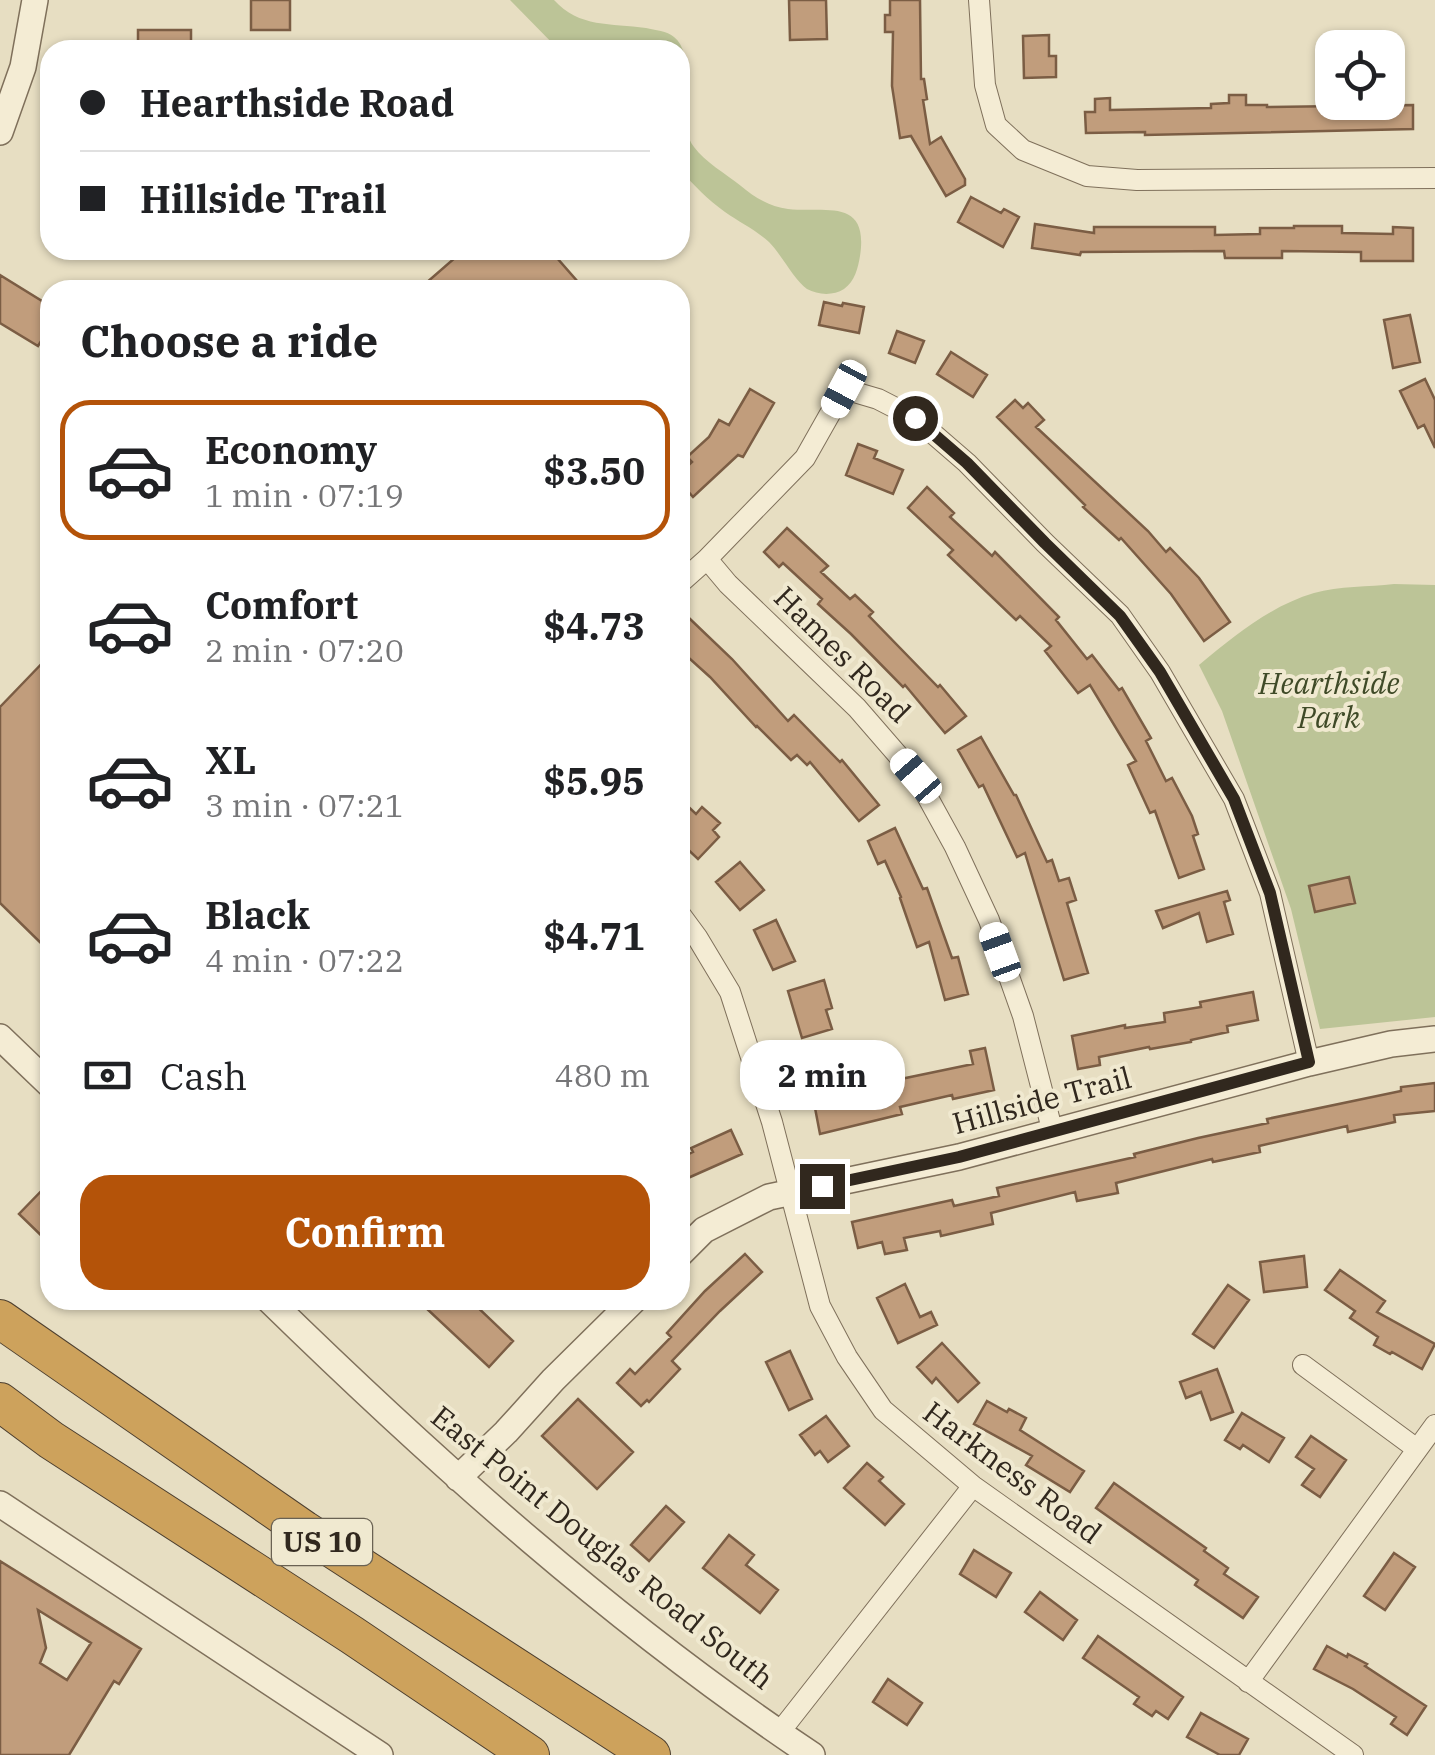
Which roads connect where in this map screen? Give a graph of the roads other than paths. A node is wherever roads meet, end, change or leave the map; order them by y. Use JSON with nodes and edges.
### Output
{"nodes":[{"id":1,"x":34,"y":0,"type":"edge"},
{"id":2,"x":979,"y":0,"type":"edge"},
{"id":3,"x":0,"y":132,"type":"edge"},
{"id":4,"x":1435,"y":178,"type":"edge"},
{"id":5,"x":707,"y":560,"type":"junction"},
{"id":6,"x":690,"y":574,"type":"edge"},
{"id":7,"x":690,"y":928,"type":"edge"},
{"id":8,"x":0,"y":1037,"type":"edge"},
{"id":9,"x":1435,"y":1039,"type":"edge"},
{"id":10,"x":1309,"y":1062,"type":"junction"},
{"id":11,"x":40,"y":1076,"type":"edge"},
{"id":12,"x":1053,"y":1133,"type":"junction"},
{"id":13,"x":789,"y":1192,"type":"junction"},
{"id":14,"x":690,"y":1244,"type":"edge"},
{"id":15,"x":280,"y":1310,"type":"edge"},
{"id":16,"x":624,"y":1310,"type":"edge"},
{"id":17,"x":0,"y":1318,"type":"edge"},
{"id":18,"x":1303,"y":1364,"type":"dead end"},
{"id":19,"x":0,"y":1402,"type":"edge"},
{"id":20,"x":1435,"y":1424,"type":"edge"},
{"id":21,"x":1417,"y":1450,"type":"junction"},
{"id":22,"x":458,"y":1478,"type":"junction"},
{"id":23,"x":973,"y":1486,"type":"junction"},
{"id":24,"x":0,"y":1504,"type":"edge"},
{"id":25,"x":1248,"y":1682,"type":"junction"},
{"id":26,"x":779,"y":1733,"type":"junction"},
{"id":27,"x":380,"y":1755,"type":"edge"},
{"id":28,"x":530,"y":1755,"type":"edge"},
{"id":29,"x":650,"y":1755,"type":"edge"},
{"id":30,"x":812,"y":1755,"type":"edge"},
{"id":31,"x":1353,"y":1755,"type":"edge"}],
"edges":[{"from":1,"to":3,"type":"street"},
{"from":2,"to":4,"type":"street"},
{"from":5,"to":6,"type":"street"},
{"from":5,"to":10,"type":"street"},
{"from":5,"to":12,"type":"street","name":"Hames Road"},
{"from":7,"to":13,"type":"street","name":"Harkness Road"},
{"from":8,"to":11,"type":"street"},
{"from":9,"to":10,"type":"street","name":"Hillside Trail"},
{"from":10,"to":12,"type":"street","name":"Hillside Trail"},
{"from":12,"to":13,"type":"street","name":"Hillside Trail"},
{"from":13,"to":14,"type":"street","name":"Hillside Trail"},
{"from":13,"to":23,"type":"street","name":"Harkness Road"},
{"from":15,"to":22,"type":"street","name":"East Point Douglas Road South"},
{"from":16,"to":22,"type":"street"},
{"from":17,"to":29,"type":"highway","number":"US 10"},
{"from":18,"to":21,"type":"street"},
{"from":19,"to":28,"type":"highway","number":"US 10"},
{"from":20,"to":21,"type":"street"},
{"from":21,"to":25,"type":"street"},
{"from":22,"to":26,"type":"street","name":"East Point Douglas Road South"},
{"from":23,"to":25,"type":"street","name":"Harkness Road"},
{"from":23,"to":26,"type":"street"},
{"from":24,"to":27,"type":"street"},
{"from":25,"to":31,"type":"street","name":"Harkness Road"},
{"from":26,"to":30,"type":"street","name":"East Point Douglas Road South"}]}
